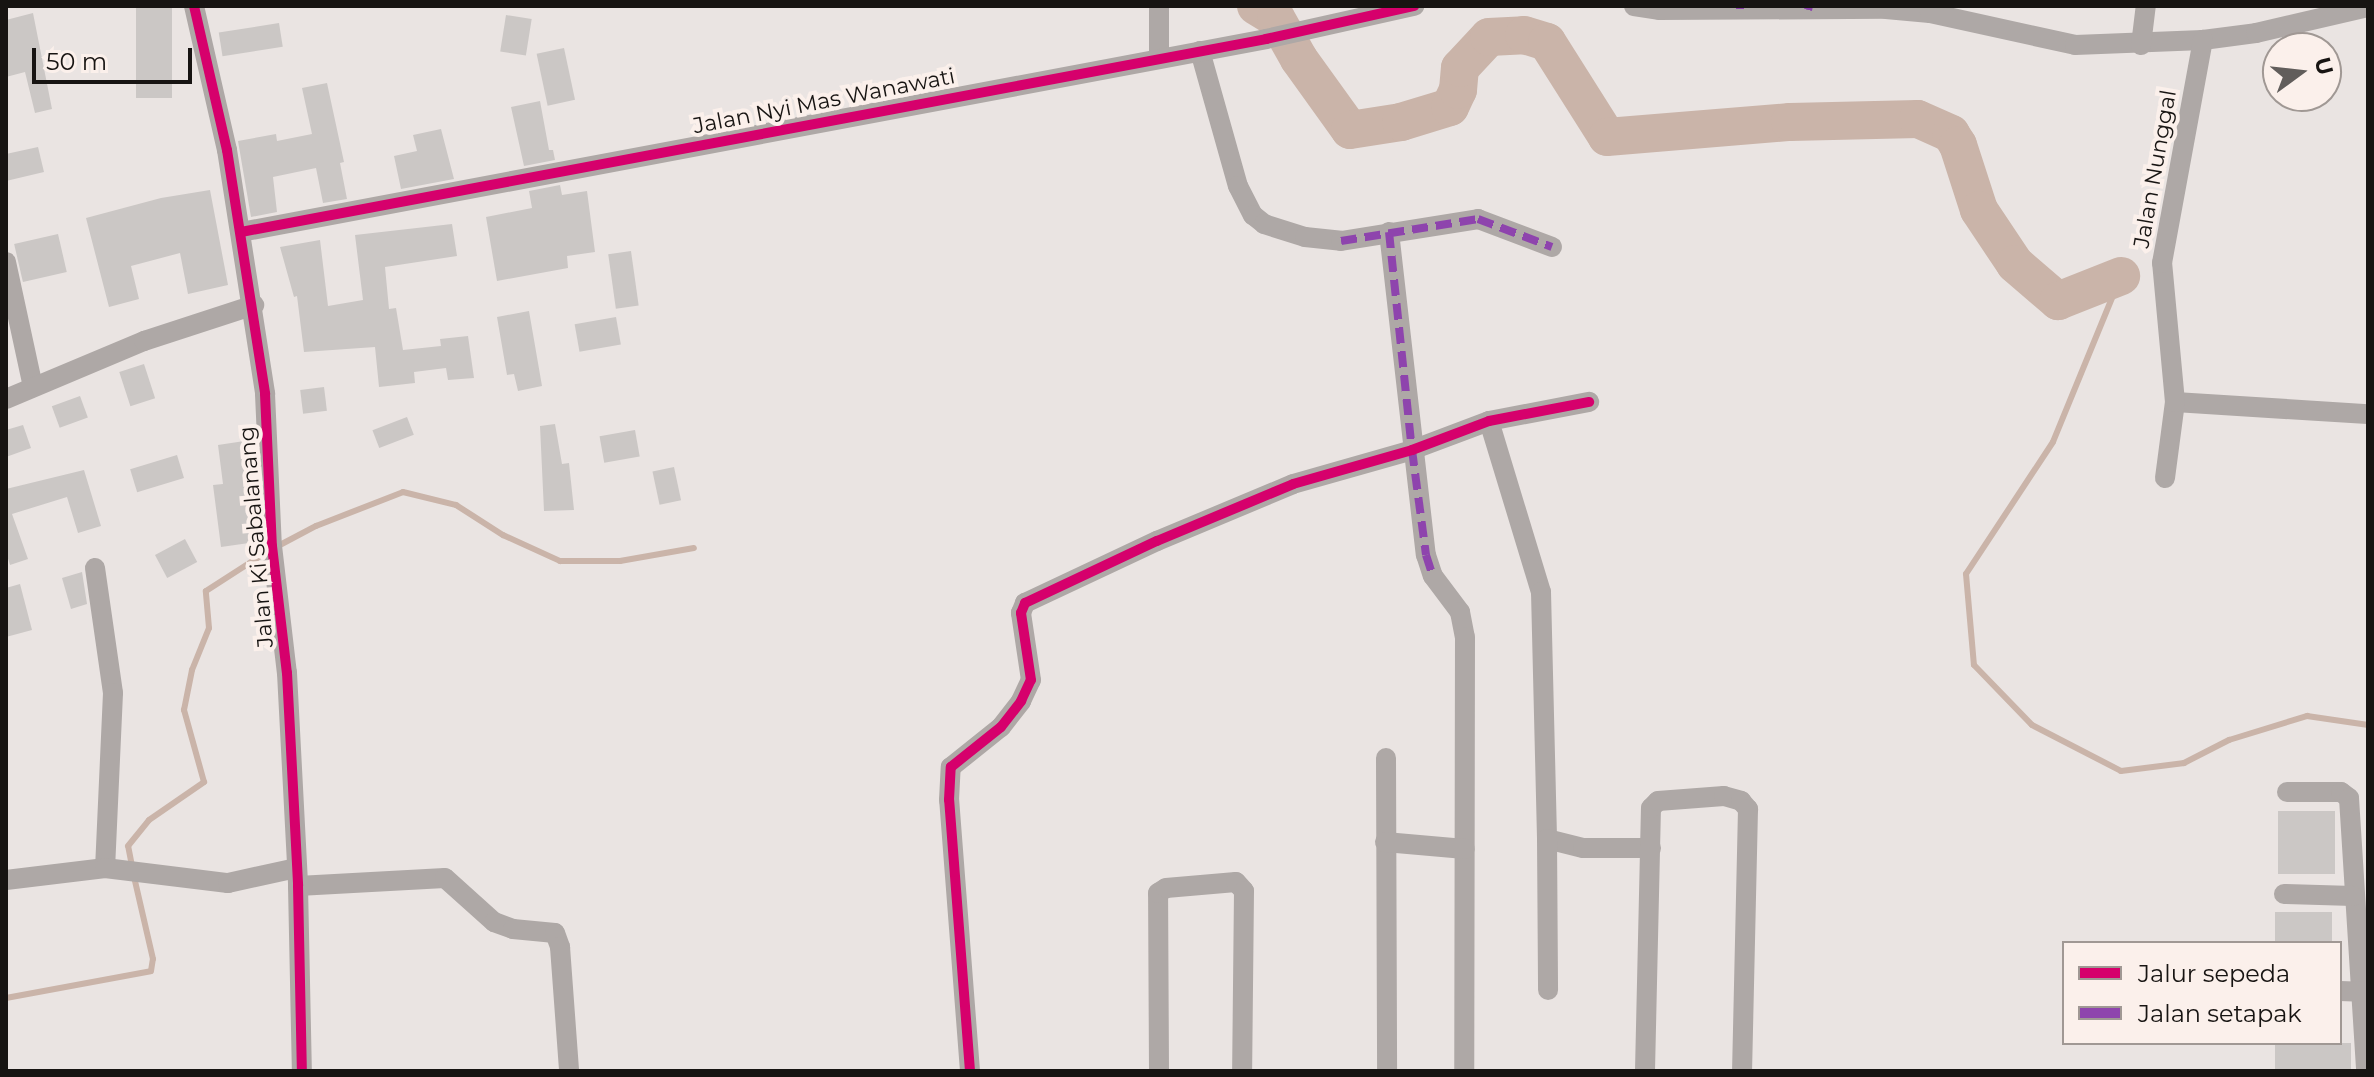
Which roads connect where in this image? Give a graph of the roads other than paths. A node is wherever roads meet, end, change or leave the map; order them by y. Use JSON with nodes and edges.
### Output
{"nodes":[{"id":1,"x":194,"y":6,"type":"edge"},
{"id":2,"x":1414,"y":6,"type":"edge"},
{"id":3,"x":1634,"y":6,"type":"edge"},
{"id":4,"x":2146,"y":6,"type":"edge"},
{"id":5,"x":1159,"y":7,"type":"edge"},
{"id":6,"x":2368,"y":7,"type":"edge"},
{"id":7,"x":1740,"y":8,"type":"edge"},
{"id":8,"x":1809,"y":8,"type":"edge"},
{"id":9,"x":1380,"y":10,"type":"edge"},
{"id":10,"x":2203,"y":40,"type":"junction"},
{"id":11,"x":2141,"y":45,"type":"junction"},
{"id":12,"x":1200,"y":51,"type":"junction"},
{"id":13,"x":1159,"y":57,"type":"junction"},
{"id":14,"x":241,"y":232,"type":"junction"},
{"id":15,"x":1389,"y":232,"type":"junction"},
{"id":16,"x":1552,"y":247,"type":"dead end"},
{"id":17,"x":6,"y":262,"type":"edge"},
{"id":18,"x":254,"y":305,"type":"junction"},
{"id":19,"x":33,"y":387,"type":"junction"},
{"id":20,"x":6,"y":399,"type":"edge"},
{"id":21,"x":1589,"y":402,"type":"dead end"},
{"id":22,"x":2175,"y":402,"type":"junction"},
{"id":23,"x":2368,"y":414,"type":"edge"},
{"id":24,"x":1489,"y":421,"type":"junction"},
{"id":25,"x":1412,"y":450,"type":"junction"},
{"id":26,"x":2165,"y":478,"type":"dead end"},
{"id":27,"x":95,"y":568,"type":"dead end"},
{"id":28,"x":1386,"y":758,"type":"dead end"},
{"id":29,"x":2287,"y":792,"type":"dead end"},
{"id":30,"x":1547,"y":839,"type":"junction"},
{"id":31,"x":1385,"y":842,"type":"junction"},
{"id":32,"x":1651,"y":848,"type":"junction"},
{"id":33,"x":1465,"y":849,"type":"junction"},
{"id":34,"x":114,"y":869,"type":"junction"},
{"id":35,"x":297,"y":877,"type":"junction"},
{"id":36,"x":6,"y":880,"type":"edge"},
{"id":37,"x":2284,"y":894,"type":"dead end"},
{"id":38,"x":2353,"y":896,"type":"junction"},
{"id":39,"x":1548,"y":990,"type":"dead end"},
{"id":40,"x":2356,"y":992,"type":"edge"},
{"id":41,"x":302,"y":1071,"type":"edge"},
{"id":42,"x":569,"y":1071,"type":"edge"},
{"id":43,"x":970,"y":1071,"type":"edge"},
{"id":44,"x":1159,"y":1071,"type":"edge"},
{"id":45,"x":1242,"y":1071,"type":"edge"},
{"id":46,"x":1387,"y":1071,"type":"edge"},
{"id":47,"x":1464,"y":1071,"type":"edge"},
{"id":48,"x":1645,"y":1071,"type":"edge"},
{"id":49,"x":1742,"y":1071,"type":"edge"},
{"id":50,"x":2366,"y":1071,"type":"edge"}],
"edges":[{"from":1,"to":14,"type":"street","name":"Jalan Ki Sabalanang"},
{"from":2,"to":9,"type":"street","name":"Jalan Nyi Mas Wanawati"},
{"from":3,"to":7,"type":"street"},
{"from":4,"to":11,"type":"street"},
{"from":5,"to":13,"type":"street"},
{"from":6,"to":10,"type":"street"},
{"from":7,"to":8,"type":"street"},
{"from":8,"to":11,"type":"street"},
{"from":9,"to":12,"type":"street","name":"Jalan Nyi Mas Wanawati"},
{"from":10,"to":11,"type":"street"},
{"from":10,"to":22,"type":"street","name":"Jalan Nunggal"},
{"from":12,"to":13,"type":"street","name":"Jalan Nyi Mas Wanawati"},
{"from":12,"to":15,"type":"street"},
{"from":13,"to":14,"type":"street","name":"Jalan Nyi Mas Wanawati"},
{"from":14,"to":18,"type":"street","name":"Jalan Ki Sabalanang"},
{"from":15,"to":16,"type":"street"},
{"from":15,"to":25,"type":"street"},
{"from":17,"to":19,"type":"street"},
{"from":18,"to":19,"type":"street"},
{"from":18,"to":35,"type":"street","name":"Jalan Ki Sabalanang"},
{"from":19,"to":20,"type":"street"},
{"from":21,"to":24,"type":"street"},
{"from":22,"to":23,"type":"street"},
{"from":22,"to":26,"type":"street","name":"Jalan Nunggal"},
{"from":24,"to":25,"type":"street"},
{"from":24,"to":30,"type":"street"},
{"from":25,"to":33,"type":"street"},
{"from":25,"to":43,"type":"street"},
{"from":27,"to":34,"type":"street"},
{"from":28,"to":31,"type":"street"},
{"from":29,"to":38,"type":"street"},
{"from":30,"to":32,"type":"street"},
{"from":30,"to":39,"type":"street"},
{"from":31,"to":33,"type":"street"},
{"from":31,"to":46,"type":"street"},
{"from":32,"to":48,"type":"street"},
{"from":32,"to":49,"type":"street"},
{"from":33,"to":47,"type":"street"},
{"from":34,"to":35,"type":"street"},
{"from":34,"to":36,"type":"street"},
{"from":35,"to":41,"type":"street","name":"Jalan Ki Sabalanang"},
{"from":35,"to":42,"type":"street"},
{"from":37,"to":38,"type":"street"},
{"from":38,"to":40,"type":"street"},
{"from":40,"to":50,"type":"street"},
{"from":44,"to":45,"type":"street"}]}
